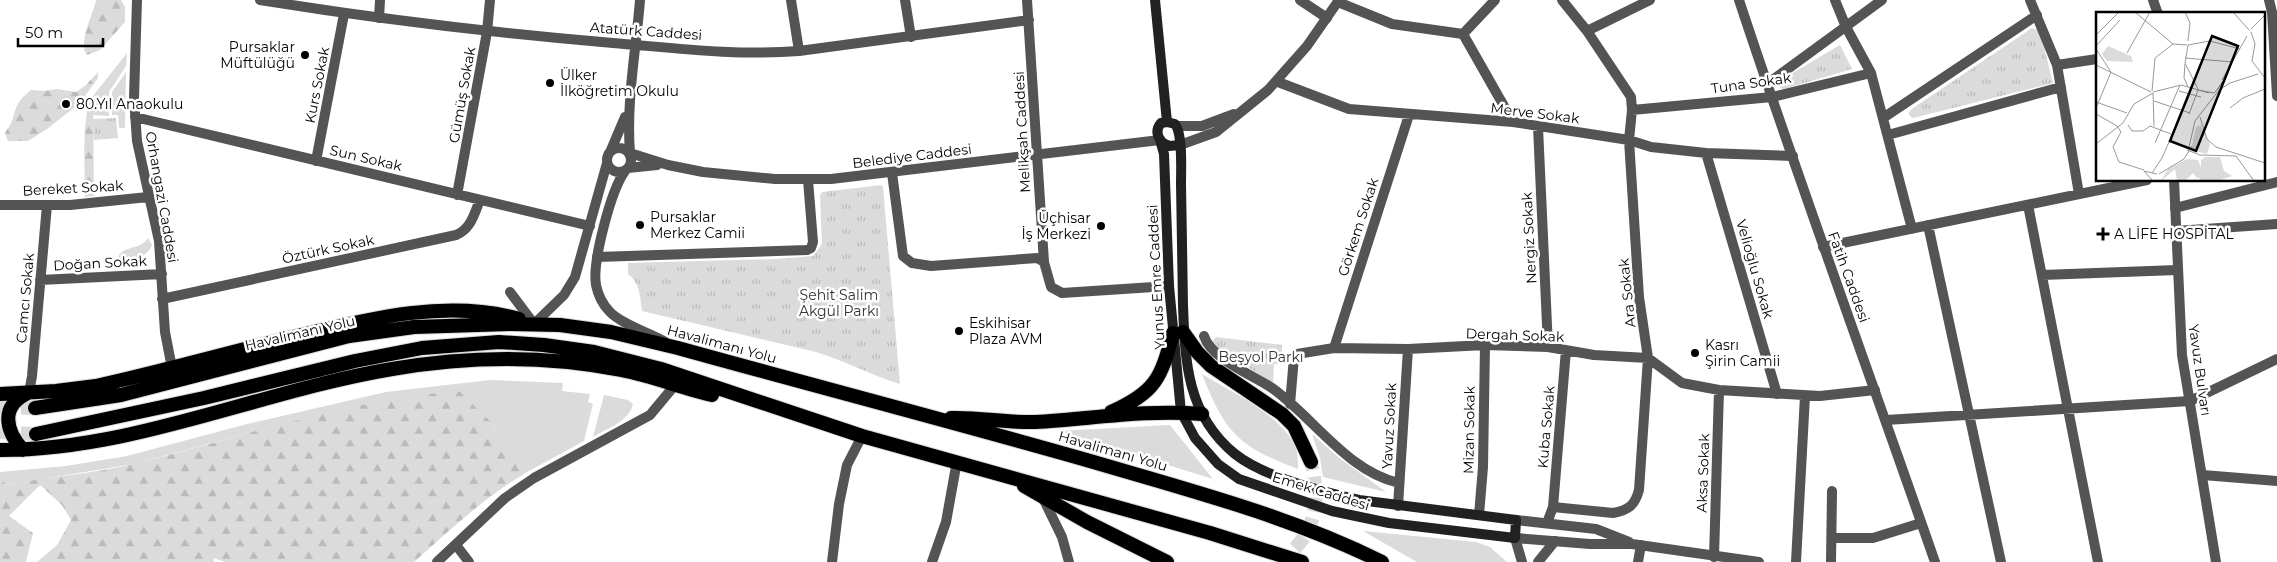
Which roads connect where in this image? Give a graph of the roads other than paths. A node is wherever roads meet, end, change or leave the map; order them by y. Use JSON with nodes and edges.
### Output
{"nodes":[{"id":1,"x":137,"y":0,"type":"edge"},
{"id":2,"x":260,"y":0,"type":"edge"},
{"id":3,"x":380,"y":0,"type":"edge"},
{"id":4,"x":490,"y":0,"type":"edge"},
{"id":5,"x":640,"y":0,"type":"edge"},
{"id":6,"x":791,"y":0,"type":"edge"},
{"id":7,"x":905,"y":0,"type":"edge"},
{"id":8,"x":1027,"y":0,"type":"edge"},
{"id":9,"x":1155,"y":0,"type":"edge"},
{"id":10,"x":1300,"y":0,"type":"edge"},
{"id":11,"x":1495,"y":0,"type":"edge"},
{"id":12,"x":1562,"y":0,"type":"edge"},
{"id":13,"x":1650,"y":0,"type":"edge"},
{"id":14,"x":1739,"y":0,"type":"edge"},
{"id":15,"x":1835,"y":0,"type":"edge"},
{"id":16,"x":1882,"y":0,"type":"edge"},
{"id":17,"x":2030,"y":0,"type":"edge"},
{"id":18,"x":2153,"y":0,"type":"edge"},
{"id":19,"x":2269,"y":0,"type":"edge"},
{"id":20,"x":1339,"y":1,"type":"edge"},
{"id":21,"x":2157,"y":12,"type":"edge"},
{"id":22,"x":2271,"y":12,"type":"edge"},
{"id":23,"x":344,"y":14,"type":"junction"},
{"id":24,"x":2037,"y":15,"type":"junction"},
{"id":25,"x":379,"y":18,"type":"junction"},
{"id":26,"x":1327,"y":18,"type":"junction"},
{"id":27,"x":1029,"y":20,"type":"junction"},
{"id":28,"x":1846,"y":27,"type":"junction"},
{"id":29,"x":1587,"y":31,"type":"junction"},
{"id":30,"x":487,"y":32,"type":"junction"},
{"id":31,"x":1463,"y":34,"type":"junction"},
{"id":32,"x":911,"y":37,"type":"junction"},
{"id":33,"x":637,"y":45,"type":"junction"},
{"id":34,"x":798,"y":51,"type":"junction"},
{"id":35,"x":2096,"y":59,"type":"edge"},
{"id":36,"x":2057,"y":65,"type":"junction"},
{"id":37,"x":1871,"y":73,"type":"junction"},
{"id":38,"x":1278,"y":82,"type":"junction"},
{"id":39,"x":1768,"y":84,"type":"junction"},
{"id":40,"x":2060,"y":87,"type":"junction"},
{"id":41,"x":2277,"y":96,"type":"edge"},
{"id":42,"x":1772,"y":97,"type":"junction"},
{"id":43,"x":1248,"y":107,"type":"junction"},
{"id":44,"x":628,"y":109,"type":"junction"},
{"id":45,"x":1632,"y":110,"type":"junction"},
{"id":46,"x":1409,"y":115,"type":"junction"},
{"id":47,"x":135,"y":117,"type":"junction"},
{"id":48,"x":1883,"y":118,"type":"junction"},
{"id":49,"x":1513,"y":122,"type":"junction"},
{"id":50,"x":1172,"y":124,"type":"junction"},
{"id":51,"x":1538,"y":127,"type":"junction"},
{"id":52,"x":1888,"y":135,"type":"junction"},
{"id":53,"x":1160,"y":140,"type":"junction"},
{"id":54,"x":1629,"y":140,"type":"junction"},
{"id":55,"x":1180,"y":145,"type":"junction"},
{"id":56,"x":611,"y":150,"type":"junction"},
{"id":57,"x":630,"y":153,"type":"junction"},
{"id":58,"x":1706,"y":153,"type":"junction"},
{"id":59,"x":1037,"y":154,"type":"junction"},
{"id":60,"x":1793,"y":156,"type":"junction"},
{"id":61,"x":316,"y":161,"type":"junction"},
{"id":62,"x":607,"y":163,"type":"junction"},
{"id":63,"x":668,"y":165,"type":"junction"},
{"id":64,"x":626,"y":170,"type":"junction"},
{"id":65,"x":892,"y":173,"type":"junction"},
{"id":66,"x":808,"y":180,"type":"junction"},
{"id":67,"x":2142,"y":181,"type":"edge"},
{"id":68,"x":2174,"y":181,"type":"edge"},
{"id":69,"x":2277,"y":182,"type":"edge"},
{"id":70,"x":2079,"y":194,"type":"junction"},
{"id":71,"x":457,"y":195,"type":"junction"},
{"id":72,"x":148,"y":197,"type":"junction"},
{"id":73,"x":480,"y":200,"type":"junction"},
{"id":74,"x":0,"y":205,"type":"edge"},
{"id":75,"x":47,"y":205,"type":"junction"},
{"id":76,"x":2028,"y":205,"type":"junction"},
{"id":77,"x":2175,"y":208,"type":"junction"},
{"id":78,"x":2277,"y":224,"type":"edge"},
{"id":79,"x":1928,"y":225,"type":"junction"},
{"id":80,"x":590,"y":226,"type":"junction"},
{"id":81,"x":1912,"y":229,"type":"junction"},
{"id":82,"x":2176,"y":231,"type":"junction"},
{"id":83,"x":1823,"y":247,"type":"junction"},
{"id":84,"x":598,"y":257,"type":"junction"},
{"id":85,"x":1044,"y":262,"type":"junction"},
{"id":86,"x":2177,"y":270,"type":"junction"},
{"id":87,"x":162,"y":274,"type":"junction"},
{"id":88,"x":2042,"y":276,"type":"junction"},
{"id":89,"x":40,"y":280,"type":"junction"},
{"id":90,"x":1169,"y":286,"type":"junction"},
{"id":91,"x":510,"y":292,"type":"dead end"},
{"id":92,"x":162,"y":299,"type":"junction"},
{"id":93,"x":534,"y":324,"type":"junction"},
{"id":94,"x":1178,"y":332,"type":"junction"},
{"id":95,"x":1204,"y":336,"type":"dead end"},
{"id":96,"x":1485,"y":345,"type":"junction"},
{"id":97,"x":1548,"y":347,"type":"junction"},
{"id":98,"x":678,"y":348,"type":"junction"},
{"id":99,"x":1334,"y":348,"type":"junction"},
{"id":100,"x":1408,"y":348,"type":"junction"},
{"id":101,"x":1566,"y":350,"type":"junction"},
{"id":102,"x":1648,"y":358,"type":"junction"},
{"id":103,"x":2277,"y":359,"type":"edge"},
{"id":104,"x":172,"y":368,"type":"junction"},
{"id":105,"x":675,"y":386,"type":"junction"},
{"id":106,"x":1719,"y":390,"type":"junction"},
{"id":107,"x":1875,"y":390,"type":"junction"},
{"id":108,"x":29,"y":393,"type":"junction"},
{"id":109,"x":0,"y":394,"type":"edge"},
{"id":110,"x":1777,"y":394,"type":"junction"},
{"id":111,"x":1805,"y":396,"type":"junction"},
{"id":112,"x":2190,"y":401,"type":"junction"},
{"id":113,"x":1290,"y":404,"type":"junction"},
{"id":114,"x":36,"y":408,"type":"tunnel mouth"},
{"id":115,"x":2068,"y":408,"type":"junction"},
{"id":116,"x":1182,"y":412,"type":"junction"},
{"id":117,"x":795,"y":413,"type":"junction"},
{"id":118,"x":1202,"y":414,"type":"junction"},
{"id":119,"x":1968,"y":415,"type":"junction"},
{"id":120,"x":1101,"y":417,"type":"junction"},
{"id":121,"x":936,"y":419,"type":"junction"},
{"id":122,"x":1886,"y":420,"type":"junction"},
{"id":123,"x":36,"y":434,"type":"tunnel mouth"},
{"id":124,"x":862,"y":436,"type":"junction"},
{"id":125,"x":0,"y":450,"type":"edge"},
{"id":126,"x":23,"y":450,"type":"junction"},
{"id":127,"x":957,"y":461,"type":"junction"},
{"id":128,"x":1312,"y":462,"type":"tunnel mouth"},
{"id":129,"x":994,"y":471,"type":"junction"},
{"id":130,"x":2203,"y":475,"type":"junction"},
{"id":131,"x":2277,"y":481,"type":"edge"},
{"id":132,"x":1399,"y":483,"type":"junction"},
{"id":133,"x":1832,"y":491,"type":"dead end"},
{"id":134,"x":1042,"y":496,"type":"junction"},
{"id":135,"x":1398,"y":506,"type":"junction"},
{"id":136,"x":1553,"y":507,"type":"junction"},
{"id":137,"x":1478,"y":515,"type":"junction"},
{"id":138,"x":1516,"y":520,"type":"junction"},
{"id":139,"x":1547,"y":523,"type":"junction"},
{"id":140,"x":1921,"y":523,"type":"junction"},
{"id":141,"x":1515,"y":538,"type":"junction"},
{"id":142,"x":1832,"y":538,"type":"junction"},
{"id":143,"x":1555,"y":541,"type":"junction"},
{"id":144,"x":1637,"y":544,"type":"junction"},
{"id":145,"x":456,"y":545,"type":"junction"},
{"id":146,"x":1714,"y":557,"type":"junction"},
{"id":147,"x":437,"y":562,"type":"edge"},
{"id":148,"x":469,"y":562,"type":"edge"},
{"id":149,"x":832,"y":562,"type":"edge"},
{"id":150,"x":932,"y":562,"type":"edge"},
{"id":151,"x":1069,"y":562,"type":"edge"},
{"id":152,"x":1167,"y":562,"type":"edge"},
{"id":153,"x":1302,"y":562,"type":"edge"},
{"id":154,"x":1382,"y":562,"type":"edge"},
{"id":155,"x":1522,"y":562,"type":"edge"},
{"id":156,"x":1538,"y":562,"type":"edge"},
{"id":157,"x":1638,"y":562,"type":"edge"},
{"id":158,"x":1754,"y":562,"type":"edge"},
{"id":159,"x":1759,"y":562,"type":"edge"},
{"id":160,"x":1796,"y":562,"type":"edge"},
{"id":161,"x":1832,"y":562,"type":"edge"},
{"id":162,"x":1935,"y":562,"type":"edge"},
{"id":163,"x":2001,"y":562,"type":"edge"},
{"id":164,"x":2098,"y":562,"type":"edge"},
{"id":165,"x":2216,"y":562,"type":"edge"}],
"edges":[{"from":1,"to":47,"type":"street","name":"Orhangazi Caddesi"},
{"from":2,"to":23,"type":"street","name":"Atatürk Caddesi"},
{"from":3,"to":25,"type":"street"},
{"from":4,"to":30,"type":"street","name":"Gümüş Sokak"},
{"from":5,"to":33,"type":"street"},
{"from":6,"to":34,"type":"street"},
{"from":7,"to":32,"type":"street"},
{"from":8,"to":27,"type":"street","name":"Melikşah Caddesi"},
{"from":9,"to":50,"type":"main road"},
{"from":10,"to":26,"type":"street"},
{"from":11,"to":31,"type":"street"},
{"from":12,"to":29,"type":"street","name":"Ara Sokak"},
{"from":13,"to":29,"type":"street"},
{"from":14,"to":39,"type":"street","name":"Fatih Caddesi"},
{"from":15,"to":28,"type":"street"},
{"from":16,"to":28,"type":"street","name":"Tuna Sokak"},
{"from":17,"to":24,"type":"street"},
{"from":18,"to":21,"type":"street"},
{"from":19,"to":22,"type":"street"},
{"from":20,"to":26,"type":"street"},
{"from":20,"to":31,"type":"street"},
{"from":22,"to":41,"type":"street"},
{"from":23,"to":25,"type":"street","name":"Atatürk Caddesi"},
{"from":23,"to":61,"type":"street","name":"Kurs Sokak"},
{"from":24,"to":36,"type":"street"},
{"from":24,"to":48,"type":"street"},
{"from":25,"to":30,"type":"street","name":"Atatürk Caddesi"},
{"from":26,"to":38,"type":"street"},
{"from":27,"to":32,"type":"street","name":"Atatürk Caddesi"},
{"from":27,"to":59,"type":"street","name":"Melikşah Caddesi"},
{"from":28,"to":37,"type":"street"},
{"from":28,"to":39,"type":"street","name":"Tuna Sokak"},
{"from":29,"to":45,"type":"street","name":"Ara Sokak"},
{"from":30,"to":33,"type":"street","name":"Atatürk Caddesi"},
{"from":30,"to":71,"type":"street","name":"Gümüş Sokak"},
{"from":31,"to":49,"type":"street"},
{"from":32,"to":34,"type":"street","name":"Atatürk Caddesi"},
{"from":33,"to":34,"type":"street","name":"Atatürk Caddesi"},
{"from":33,"to":44,"type":"street"},
{"from":35,"to":36,"type":"street"},
{"from":36,"to":40,"type":"street"},
{"from":37,"to":42,"type":"street","name":"Tuna Sokak"},
{"from":37,"to":48,"type":"street"},
{"from":38,"to":43,"type":"street"},
{"from":38,"to":46,"type":"street","name":"Merve Sokak"},
{"from":39,"to":42,"type":"street","name":"Fatih Caddesi"},
{"from":40,"to":52,"type":"street"},
{"from":40,"to":70,"type":"street"},
{"from":42,"to":45,"type":"street","name":"Tuna Sokak"},
{"from":42,"to":60,"type":"street","name":"Fatih Caddesi"},
{"from":43,"to":50,"type":"street"},
{"from":43,"to":55,"type":"street"},
{"from":44,"to":56,"type":"street"},
{"from":44,"to":57,"type":"street"},
{"from":45,"to":54,"type":"street","name":"Ara Sokak"},
{"from":46,"to":49,"type":"street","name":"Merve Sokak"},
{"from":46,"to":99,"type":"street","name":"Görkem Sokak"},
{"from":47,"to":61,"type":"street","name":"Sun Sokak"},
{"from":47,"to":72,"type":"street","name":"Orhangazi Caddesi"},
{"from":48,"to":52,"type":"street"},
{"from":49,"to":51,"type":"street","name":"Merve Sokak"},
{"from":50,"to":53,"type":"main road"},
{"from":50,"to":55,"type":"main road"},
{"from":51,"to":54,"type":"street","name":"Merve Sokak"},
{"from":51,"to":97,"type":"street","name":"Nergiz Sokak"},
{"from":52,"to":81,"type":"street"},
{"from":53,"to":55,"type":"main road"},
{"from":53,"to":59,"type":"street","name":"Belediye Caddesi"},
{"from":53,"to":90,"type":"main road","name":"Yunus Emre Caddesi"},
{"from":54,"to":58,"type":"street","name":"Merve Sokak"},
{"from":54,"to":102,"type":"street","name":"Ara Sokak"},
{"from":55,"to":94,"type":"main road"},
{"from":56,"to":57,"type":"street"},
{"from":56,"to":62,"type":"street"},
{"from":57,"to":63,"type":"street"},
{"from":57,"to":64,"type":"street"},
{"from":58,"to":60,"type":"street","name":"Merve Sokak"},
{"from":58,"to":110,"type":"street","name":"Velioğlu Sokak"},
{"from":59,"to":65,"type":"street","name":"Belediye Caddesi"},
{"from":59,"to":85,"type":"street","name":"Melikşah Caddesi"},
{"from":60,"to":83,"type":"street","name":"Fatih Caddesi"},
{"from":61,"to":71,"type":"street","name":"Sun Sokak"},
{"from":62,"to":64,"type":"street"},
{"from":62,"to":80,"type":"street"},
{"from":63,"to":64,"type":"street"},
{"from":63,"to":66,"type":"street","name":"Belediye Caddesi"},
{"from":64,"to":84,"type":"street"},
{"from":65,"to":66,"type":"street","name":"Belediye Caddesi"},
{"from":65,"to":85,"type":"street"},
{"from":66,"to":84,"type":"street"},
{"from":67,"to":70,"type":"street"},
{"from":68,"to":77,"type":"street","name":"Yavuz Bulvarı"},
{"from":69,"to":77,"type":"street"},
{"from":70,"to":76,"type":"street"},
{"from":71,"to":73,"type":"street","name":"Sun Sokak"},
{"from":72,"to":75,"type":"street","name":"Bereket Sokak"},
{"from":72,"to":87,"type":"street","name":"Orhangazi Caddesi"},
{"from":73,"to":80,"type":"street","name":"Sun Sokak"},
{"from":73,"to":92,"type":"street","name":"Öztürk Sokak"},
{"from":74,"to":75,"type":"street","name":"Bereket Sokak"},
{"from":75,"to":89,"type":"street","name":"Camcı Sokak"},
{"from":76,"to":79,"type":"street"},
{"from":76,"to":88,"type":"street"},
{"from":77,"to":82,"type":"street","name":"Yavuz Bulvarı"},
{"from":78,"to":82,"type":"street"},
{"from":79,"to":81,"type":"street"},
{"from":79,"to":119,"type":"street"},
{"from":80,"to":93,"type":"street"},
{"from":81,"to":83,"type":"street"},
{"from":82,"to":86,"type":"street","name":"Yavuz Bulvarı"},
{"from":83,"to":107,"type":"street","name":"Fatih Caddesi"},
{"from":84,"to":98,"type":"street"},
{"from":85,"to":90,"type":"street","name":"Melikşah Caddesi"},
{"from":86,"to":88,"type":"street"},
{"from":86,"to":112,"type":"street","name":"Yavuz Bulvarı"},
{"from":87,"to":89,"type":"street","name":"Doğan Sokak"},
{"from":87,"to":92,"type":"street","name":"Orhangazi Caddesi"},
{"from":88,"to":115,"type":"street"},
{"from":89,"to":108,"type":"street","name":"Camcı Sokak"},
{"from":90,"to":94,"type":"main road","name":"Yunus Emre Caddesi"},
{"from":91,"to":93,"type":"street"},
{"from":92,"to":104,"type":"street","name":"Orhangazi Caddesi"},
{"from":93,"to":98,"type":"highway","name":"Havalimanı Yolu"},
{"from":93,"to":104,"type":"highway"},
{"from":93,"to":114,"type":"highway","name":"Havalimanı Yolu"},
{"from":94,"to":116,"type":"main road","name":"Yunus Emre Caddesi"},
{"from":94,"to":118,"type":"main road"},
{"from":94,"to":120,"type":"highway"},
{"from":94,"to":128,"type":"highway"},
{"from":95,"to":113,"type":"street"},
{"from":96,"to":97,"type":"street","name":"Dergah Sokak"},
{"from":96,"to":100,"type":"street","name":"Dergah Sokak"},
{"from":96,"to":137,"type":"street","name":"Mizan Sokak"},
{"from":97,"to":101,"type":"street","name":"Dergah Sokak"},
{"from":98,"to":121,"type":"highway","name":"Havalimanı Yolu"},
{"from":99,"to":100,"type":"street","name":"Dergah Sokak"},
{"from":99,"to":113,"type":"street","name":"Dergah Sokak"},
{"from":100,"to":132,"type":"street","name":"Yavuz Sokak"},
{"from":101,"to":102,"type":"street","name":"Dergah Sokak"},
{"from":101,"to":136,"type":"street","name":"Kuba Sokak"},
{"from":102,"to":106,"type":"street"},
{"from":102,"to":136,"type":"street","name":"Ara Sokak"},
{"from":103,"to":112,"type":"street"},
{"from":104,"to":108,"type":"highway"},
{"from":105,"to":117,"type":"highway"},
{"from":105,"to":126,"type":"highway"},
{"from":105,"to":145,"type":"street"},
{"from":106,"to":110,"type":"street"},
{"from":106,"to":146,"type":"street","name":"Aksa Sokak"},
{"from":107,"to":111,"type":"street"},
{"from":107,"to":122,"type":"street","name":"Fatih Caddesi"},
{"from":108,"to":109,"type":"highway"},
{"from":108,"to":126,"type":"highway"},
{"from":110,"to":111,"type":"street"},
{"from":111,"to":160,"type":"street"},
{"from":112,"to":115,"type":"street"},
{"from":112,"to":130,"type":"street","name":"Yavuz Bulvarı"},
{"from":113,"to":132,"type":"street"},
{"from":115,"to":119,"type":"street"},
{"from":115,"to":164,"type":"street"},
{"from":116,"to":118,"type":"highway"},
{"from":116,"to":120,"type":"highway"},
{"from":116,"to":141,"type":"main road","name":"Emek Caddesi"},
{"from":117,"to":123,"type":"highway"},
{"from":117,"to":124,"type":"highway"},
{"from":118,"to":135,"type":"main road"},
{"from":119,"to":122,"type":"street"},
{"from":119,"to":163,"type":"street"},
{"from":120,"to":121,"type":"highway"},
{"from":121,"to":154,"type":"highway","name":"Havalimanı Yolu"},
{"from":122,"to":140,"type":"street","name":"Fatih Caddesi"},
{"from":124,"to":127,"type":"highway"},
{"from":124,"to":149,"type":"street"},
{"from":125,"to":126,"type":"highway"},
{"from":127,"to":129,"type":"highway"},
{"from":127,"to":150,"type":"street"},
{"from":129,"to":134,"type":"highway"},
{"from":129,"to":153,"type":"highway"},
{"from":130,"to":131,"type":"street"},
{"from":130,"to":165,"type":"street","name":"Yavuz Bulvarı"},
{"from":132,"to":135,"type":"street","name":"Yavuz Sokak"},
{"from":133,"to":142,"type":"street"},
{"from":134,"to":151,"type":"street"},
{"from":134,"to":152,"type":"highway"},
{"from":135,"to":137,"type":"main road"},
{"from":136,"to":139,"type":"street"},
{"from":137,"to":138,"type":"main road"},
{"from":138,"to":139,"type":"street"},
{"from":138,"to":141,"type":"main road"},
{"from":139,"to":144,"type":"street"},
{"from":140,"to":142,"type":"street"},
{"from":140,"to":162,"type":"street","name":"Fatih Caddesi"},
{"from":141,"to":143,"type":"street"},
{"from":141,"to":155,"type":"street"},
{"from":142,"to":161,"type":"street"},
{"from":143,"to":144,"type":"street"},
{"from":143,"to":156,"type":"street"},
{"from":144,"to":146,"type":"street"},
{"from":144,"to":157,"type":"street"},
{"from":145,"to":147,"type":"street"},
{"from":145,"to":148,"type":"street"},
{"from":146,"to":158,"type":"street"},
{"from":158,"to":159,"type":"street"}]}
